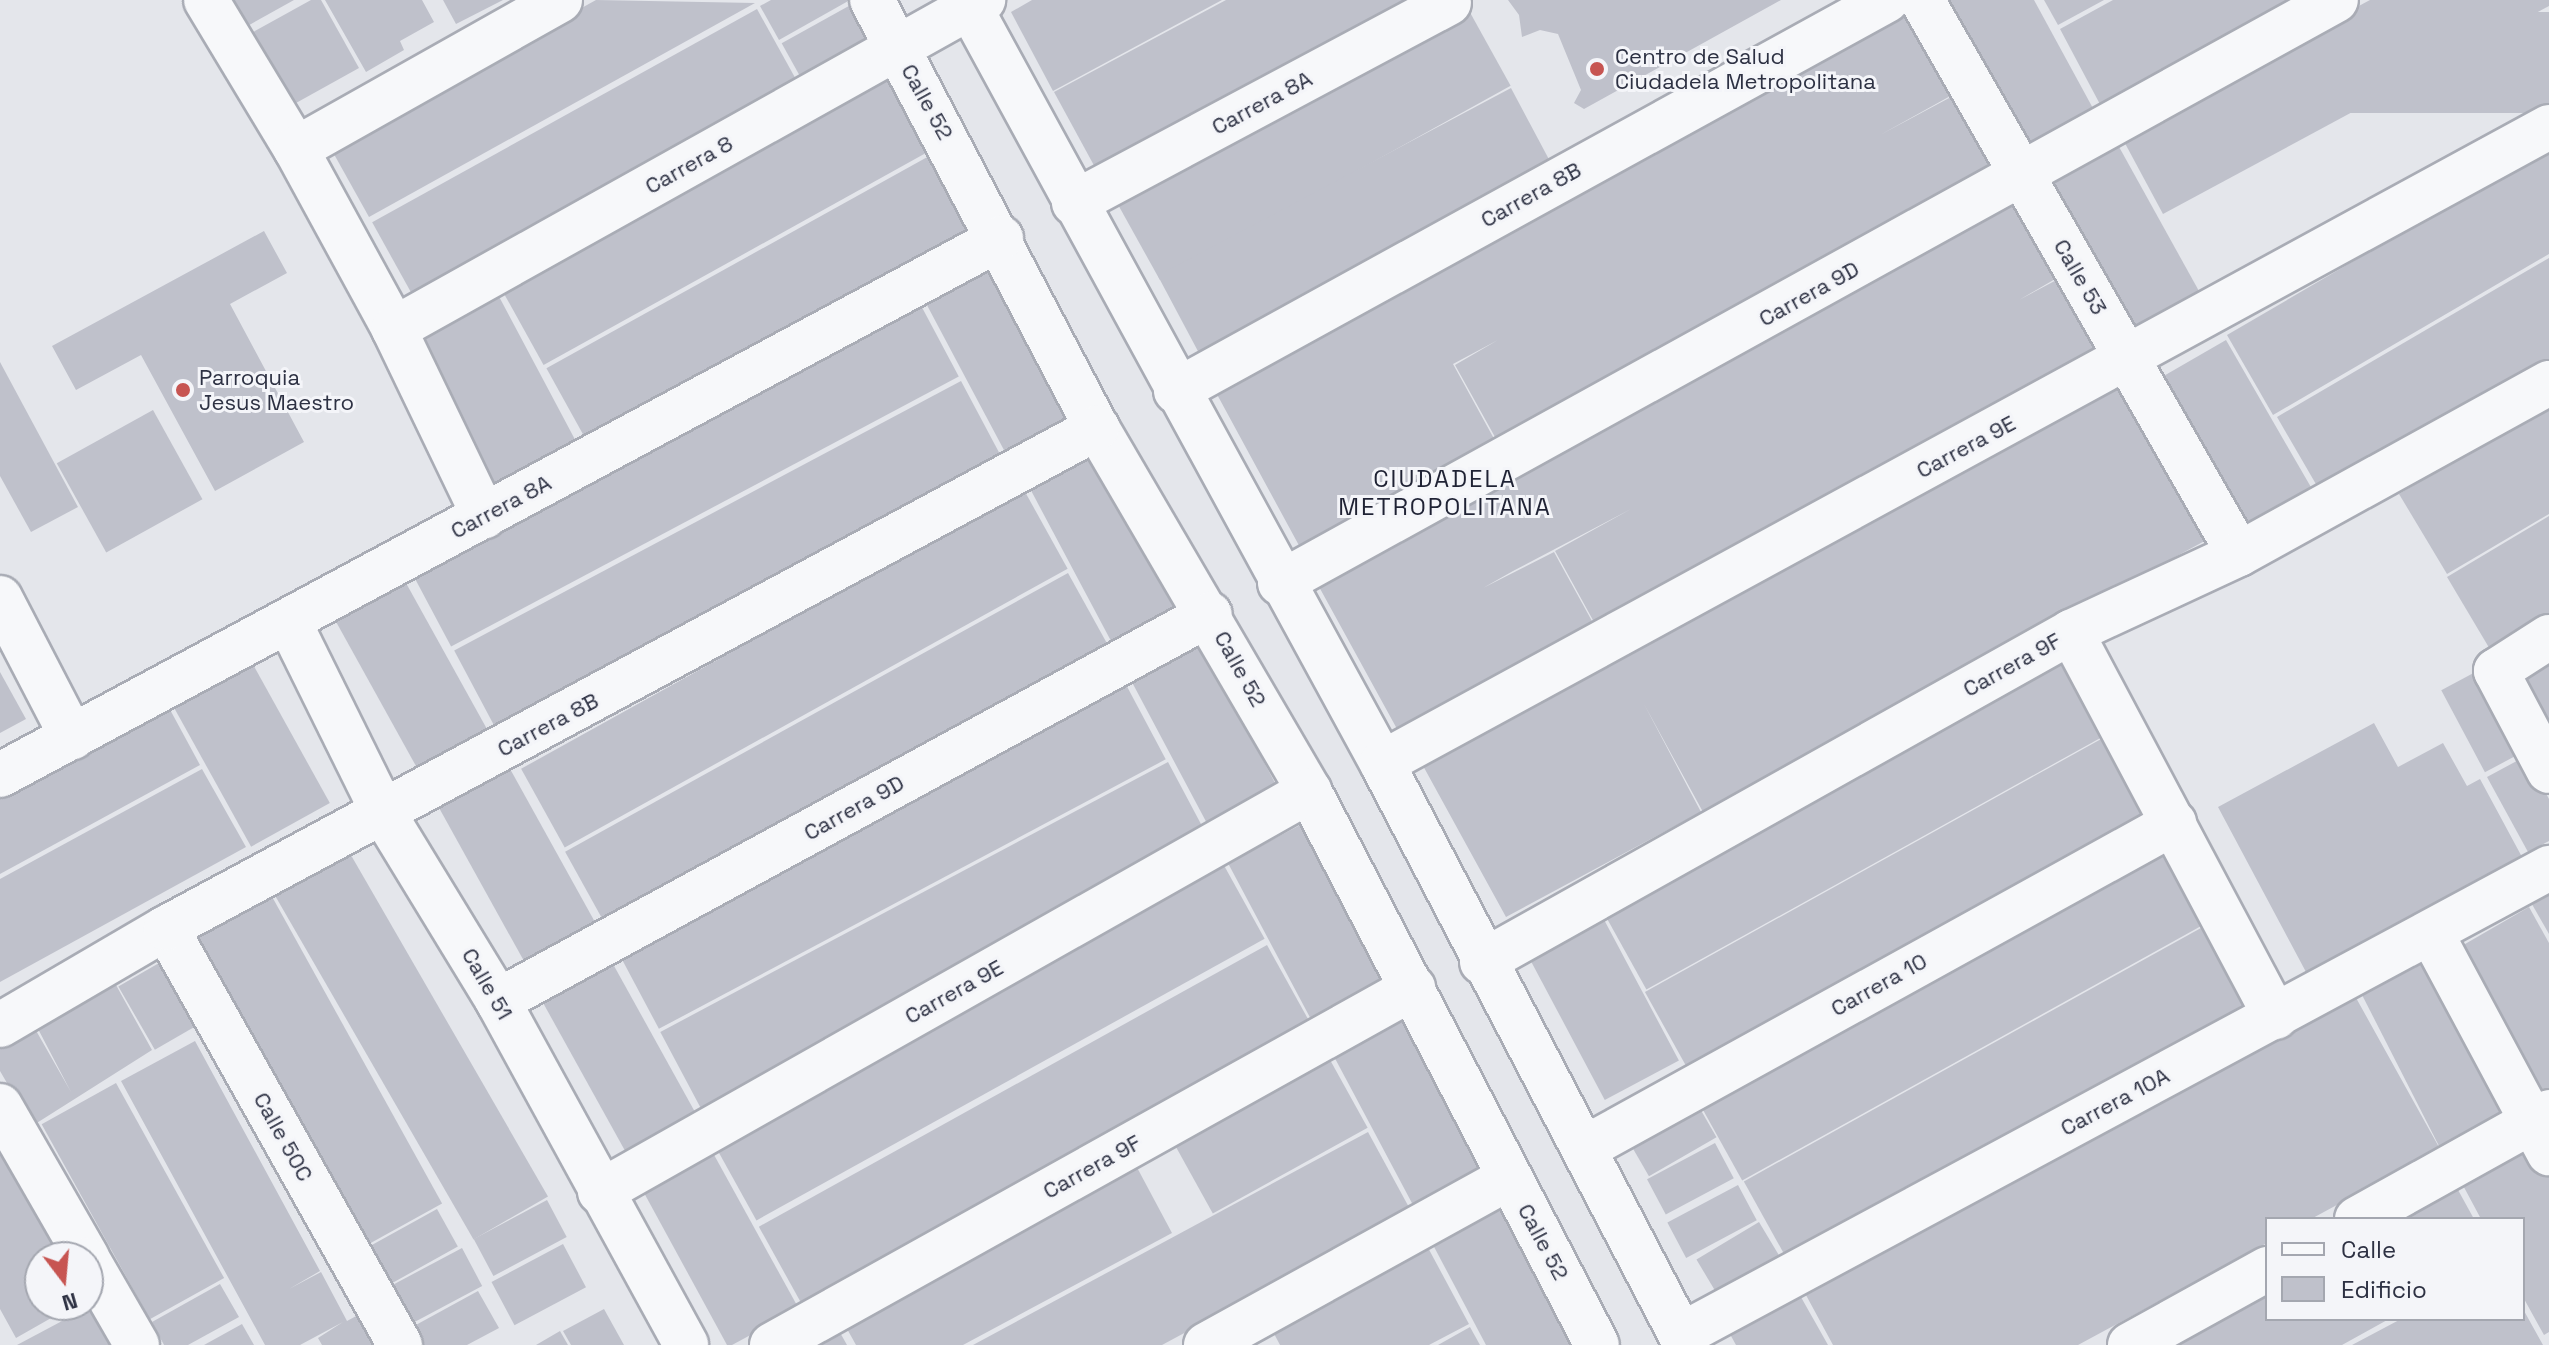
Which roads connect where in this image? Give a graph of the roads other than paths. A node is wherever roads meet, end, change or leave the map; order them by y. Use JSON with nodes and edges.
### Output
{"nodes":[{"id":1,"x":206,"y":0,"type":"edge"},
{"id":2,"x":560,"y":0,"type":"edge"},
{"id":3,"x":872,"y":0,"type":"edge"},
{"id":4,"x":1887,"y":0,"type":"edge"},
{"id":5,"x":1922,"y":0,"type":"edge"},
{"id":6,"x":2336,"y":0,"type":"edge"},
{"id":7,"x":973,"y":2,"type":"edge"},
{"id":8,"x":1449,"y":3,"type":"dead end"},
{"id":9,"x":897,"y":48,"type":"junction"},
{"id":10,"x":2549,"y":127,"type":"edge"},
{"id":11,"x":296,"y":149,"type":"junction"},
{"id":12,"x":2023,"y":177,"type":"junction"},
{"id":13,"x":1074,"y":203,"type":"junction"},
{"id":14,"x":1001,"y":238,"type":"junction"},
{"id":15,"x":394,"y":329,"type":"junction"},
{"id":16,"x":2127,"y":360,"type":"junction"},
{"id":17,"x":2549,"y":383,"type":"edge"},
{"id":18,"x":1176,"y":391,"type":"junction"},
{"id":19,"x":1097,"y":428,"type":"junction"},
{"id":20,"x":484,"y":516,"type":"junction"},
{"id":21,"x":2239,"y":554,"type":"junction"},
{"id":22,"x":1280,"y":583,"type":"junction"},
{"id":23,"x":0,"y":598,"type":"edge"},
{"id":24,"x":1210,"y":614,"type":"junction"},
{"id":25,"x":289,"y":622,"type":"junction"},
{"id":26,"x":2071,"y":632,"type":"junction"},
{"id":27,"x":2549,"y":637,"type":"edge"},
{"id":28,"x":72,"y":737,"type":"junction"},
{"id":29,"x":1382,"y":763,"type":"junction"},
{"id":30,"x":2549,"y":771,"type":"edge"},
{"id":31,"x":0,"y":775,"type":"edge"},
{"id":32,"x":1309,"y":791,"type":"junction"},
{"id":33,"x":384,"y":814,"type":"junction"},
{"id":34,"x":2174,"y":823,"type":"junction"},
{"id":35,"x":2549,"y":868,"type":"edge"},
{"id":36,"x":166,"y":928,"type":"junction"},
{"id":37,"x":2431,"y":933,"type":"junction"},
{"id":38,"x":1482,"y":962,"type":"junction"},
{"id":39,"x":1413,"y":988,"type":"junction"},
{"id":40,"x":498,"y":1001,"type":"junction"},
{"id":41,"x":2276,"y":1017,"type":"junction"},
{"id":42,"x":0,"y":1025,"type":"edge"},
{"id":43,"x":0,"y":1106,"type":"edge"},
{"id":44,"x":2543,"y":1129,"type":"edge"},
{"id":45,"x":1585,"y":1148,"type":"junction"},
{"id":46,"x":1508,"y":1178,"type":"junction"},
{"id":47,"x":600,"y":1192,"type":"junction"},
{"id":48,"x":2361,"y":1217,"type":"edge"},
{"id":49,"x":77,"y":1241,"type":"edge"},
{"id":50,"x":2265,"y":1270,"type":"edge"},
{"id":51,"x":104,"y":1288,"type":"edge"},
{"id":52,"x":1683,"y":1340,"type":"edge"},
{"id":53,"x":137,"y":1345,"type":"edge"},
{"id":54,"x":400,"y":1345,"type":"edge"},
{"id":55,"x":686,"y":1345,"type":"edge"},
{"id":56,"x":772,"y":1345,"type":"edge"},
{"id":57,"x":1206,"y":1345,"type":"edge"},
{"id":58,"x":1597,"y":1345,"type":"edge"},
{"id":59,"x":2130,"y":1345,"type":"edge"}],
"edges":[{"from":1,"to":11,"type":"street"},
{"from":2,"to":11,"type":"street"},
{"from":3,"to":9,"type":"street","name":"Calle 52"},
{"from":4,"to":18,"type":"street","name":"Carrera 8B"},
{"from":5,"to":12,"type":"street","name":"Calle 53"},
{"from":6,"to":12,"type":"street","name":"Carrera 9D"},
{"from":7,"to":9,"type":"street","name":"Carrera 8"},
{"from":7,"to":13,"type":"street"},
{"from":8,"to":13,"type":"street","name":"Carrera 8A"},
{"from":9,"to":14,"type":"street","name":"Calle 52"},
{"from":9,"to":15,"type":"street","name":"Carrera 8"},
{"from":10,"to":16,"type":"street","name":"Carrera 9E"},
{"from":11,"to":15,"type":"street"},
{"from":12,"to":16,"type":"street","name":"Calle 53"},
{"from":12,"to":22,"type":"street","name":"Carrera 9D"},
{"from":13,"to":18,"type":"street"},
{"from":14,"to":19,"type":"street","name":"Calle 52"},
{"from":14,"to":20,"type":"street","name":"Carrera 8A"},
{"from":15,"to":20,"type":"street"},
{"from":16,"to":21,"type":"street","name":"Calle 53"},
{"from":16,"to":29,"type":"street","name":"Carrera 9E"},
{"from":17,"to":21,"type":"street","name":"Carrera 9F"},
{"from":18,"to":22,"type":"street"},
{"from":19,"to":24,"type":"street","name":"Calle 52"},
{"from":19,"to":33,"type":"street","name":"Carrera 8B"},
{"from":20,"to":25,"type":"street","name":"Carrera 8A"},
{"from":21,"to":26,"type":"street","name":"Carrera 9F"},
{"from":22,"to":29,"type":"street"},
{"from":23,"to":28,"type":"street"},
{"from":24,"to":32,"type":"street","name":"Calle 52"},
{"from":24,"to":40,"type":"street","name":"Carrera 9D"},
{"from":25,"to":28,"type":"street","name":"Carrera 8A"},
{"from":25,"to":33,"type":"street","name":"Calle 51"},
{"from":26,"to":34,"type":"street"},
{"from":26,"to":38,"type":"street","name":"Carrera 9F"},
{"from":27,"to":30,"type":"street"},
{"from":28,"to":31,"type":"street","name":"Carrera 8A"},
{"from":29,"to":38,"type":"street"},
{"from":32,"to":39,"type":"street","name":"Calle 52"},
{"from":32,"to":47,"type":"street","name":"Carrera 9E"},
{"from":33,"to":36,"type":"street","name":"Carrera 8B"},
{"from":33,"to":40,"type":"street","name":"Calle 51"},
{"from":34,"to":41,"type":"street"},
{"from":34,"to":45,"type":"street","name":"Carrera 10"},
{"from":35,"to":37,"type":"street","name":"Carrera 10A"},
{"from":36,"to":42,"type":"street","name":"Carrera 8B"},
{"from":36,"to":54,"type":"street","name":"Calle 50C"},
{"from":37,"to":41,"type":"street","name":"Carrera 10A"},
{"from":37,"to":44,"type":"street"},
{"from":38,"to":45,"type":"street"},
{"from":39,"to":46,"type":"street","name":"Calle 52"},
{"from":39,"to":56,"type":"street","name":"Carrera 9F"},
{"from":40,"to":47,"type":"street","name":"Calle 51"},
{"from":41,"to":52,"type":"street","name":"Carrera 10A"},
{"from":43,"to":49,"type":"street"},
{"from":44,"to":48,"type":"street"},
{"from":45,"to":52,"type":"street"},
{"from":46,"to":57,"type":"street"},
{"from":46,"to":58,"type":"street","name":"Calle 52"},
{"from":47,"to":55,"type":"street","name":"Calle 51"},
{"from":50,"to":59,"type":"street"},
{"from":51,"to":53,"type":"street"}]}
